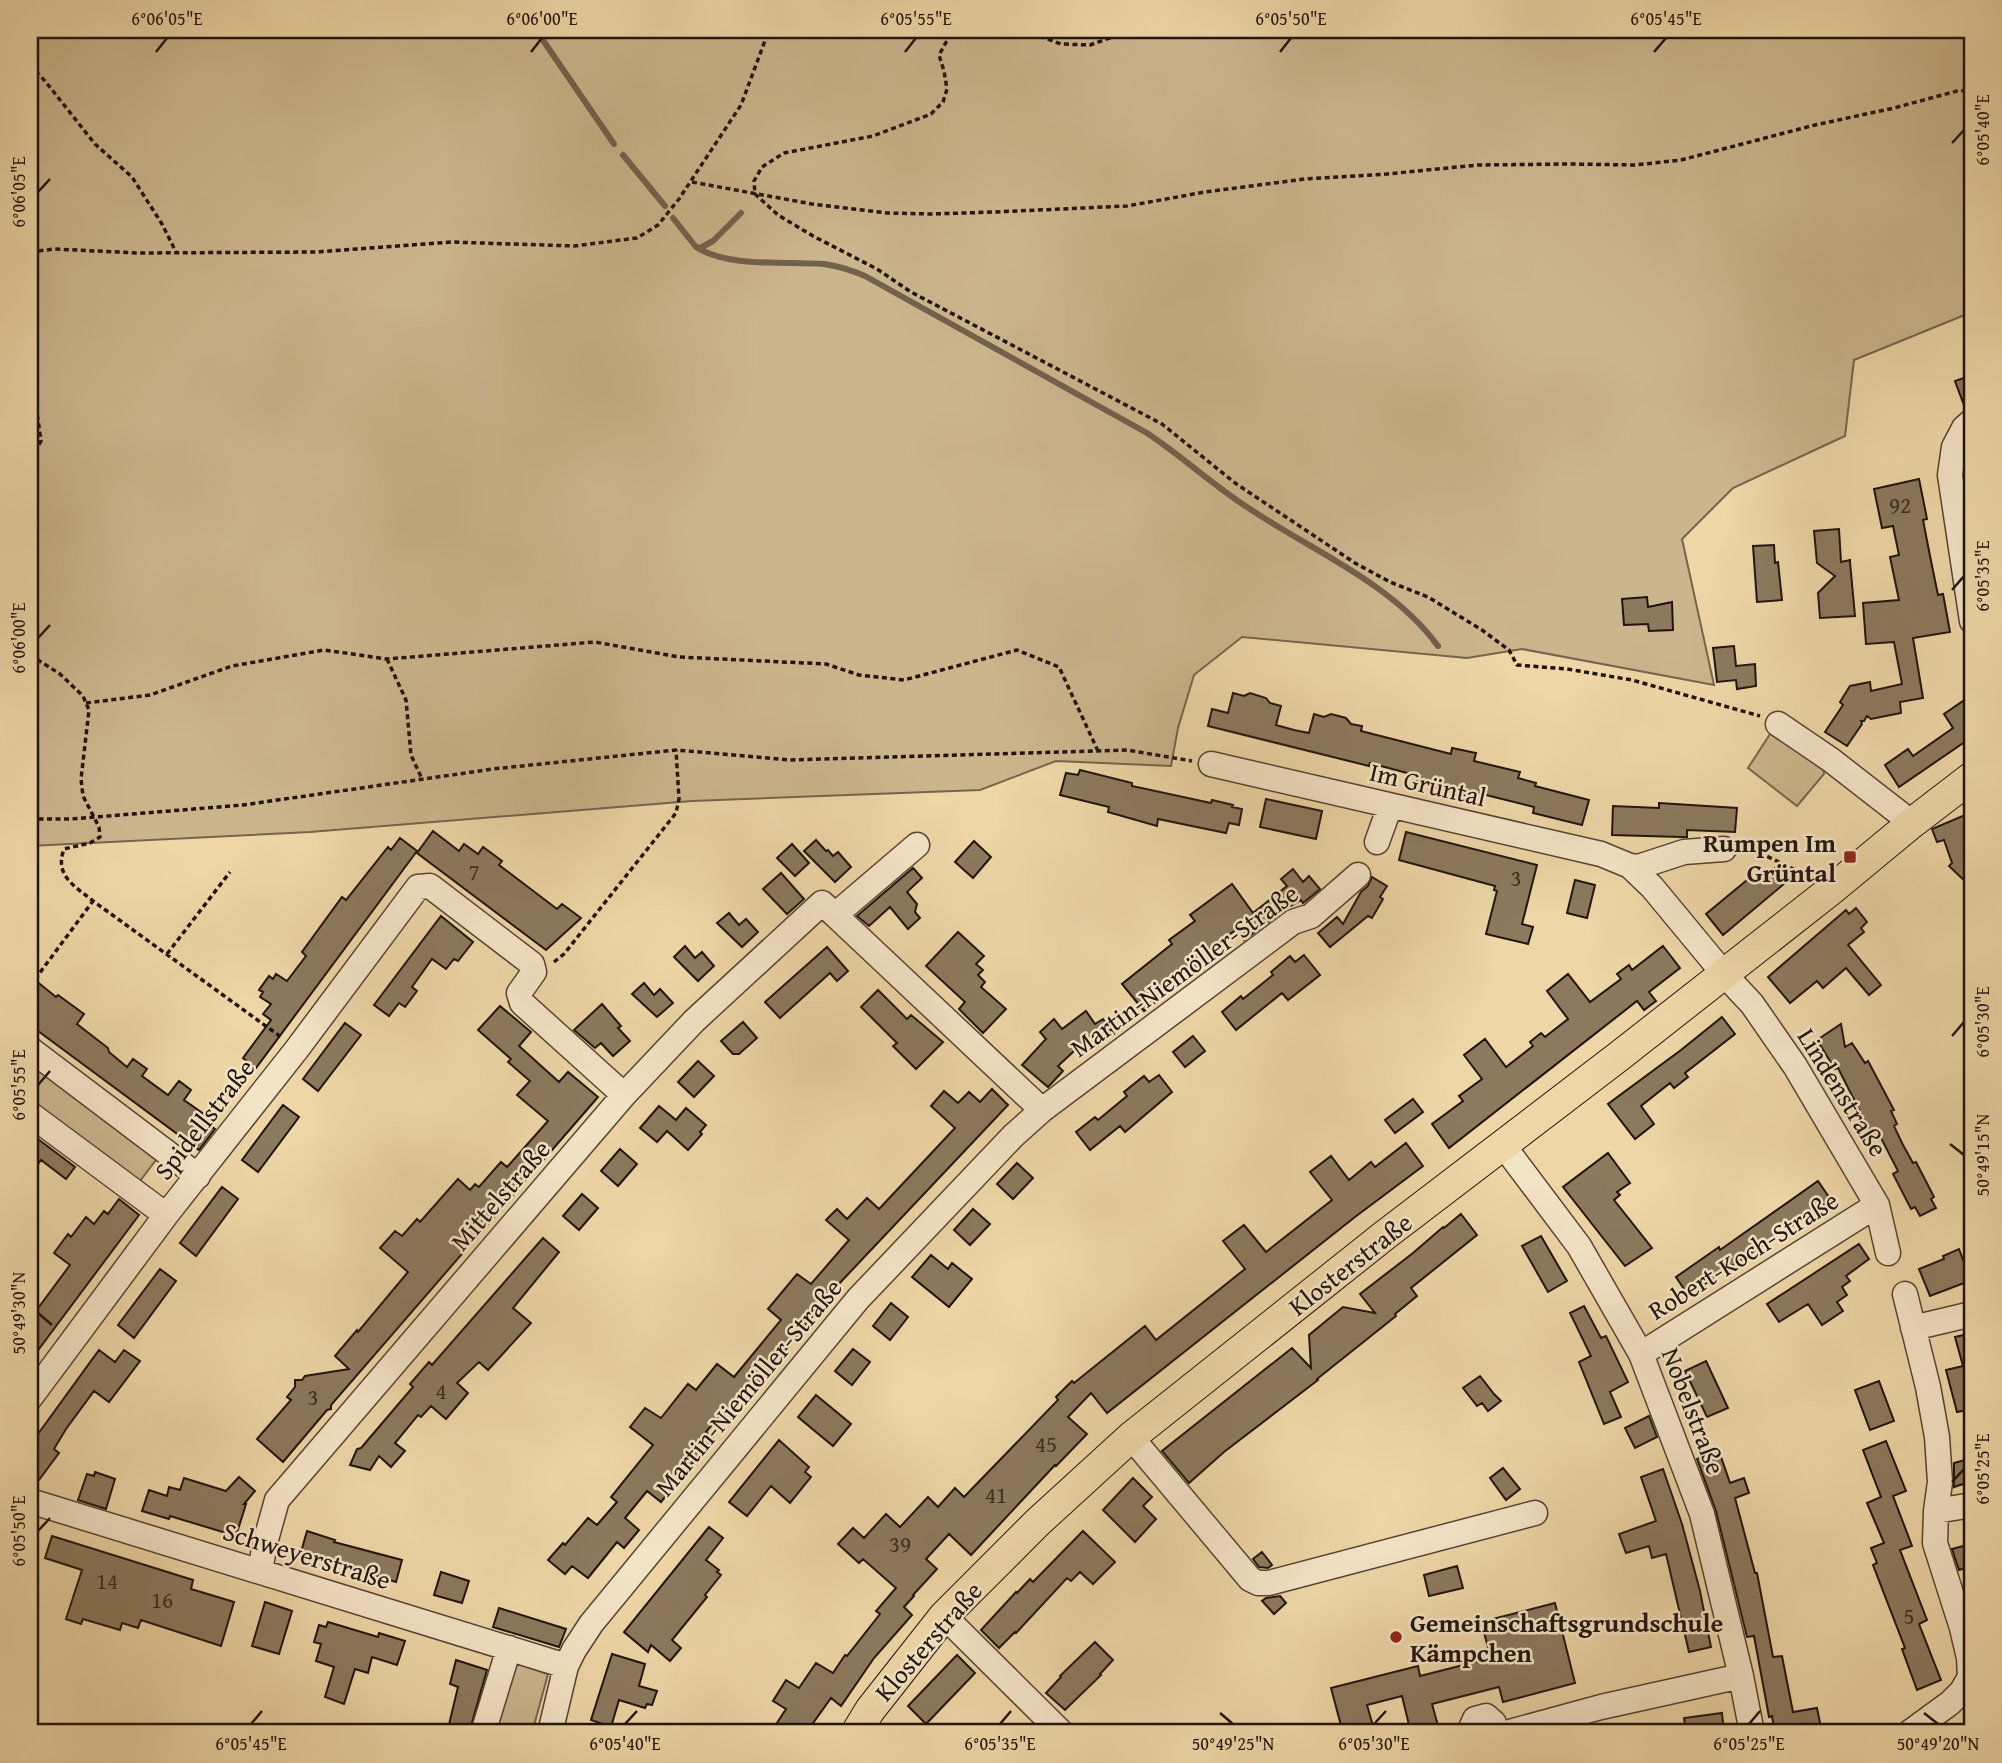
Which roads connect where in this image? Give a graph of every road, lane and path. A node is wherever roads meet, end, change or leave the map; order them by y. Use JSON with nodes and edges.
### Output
{"nodes":[{"id":1,"x":769,"y":30,"type":"edge"},
{"id":2,"x":959,"y":30,"type":"edge"},
{"id":3,"x":1024,"y":30,"type":"edge"},
{"id":4,"x":1132,"y":30,"type":"edge"},
{"id":5,"x":30,"y":65,"type":"edge"},
{"id":6,"x":1972,"y":90,"type":"edge"},
{"id":7,"x":692,"y":181,"type":"junction"},
{"id":8,"x":755,"y":194,"type":"junction"},
{"id":9,"x":32,"y":251,"type":"edge"},
{"id":10,"x":176,"y":252,"type":"junction"},
{"id":11,"x":1972,"y":421,"type":"edge"},
{"id":12,"x":30,"y":459,"type":"edge"},
{"id":13,"x":1972,"y":621,"type":"edge"},
{"id":14,"x":30,"y":655,"type":"edge"},
{"id":15,"x":387,"y":659,"type":"junction"},
{"id":16,"x":86,"y":704,"type":"junction"},
{"id":17,"x":1778,"y":724,"type":"joint"},
{"id":18,"x":676,"y":750,"type":"junction"},
{"id":19,"x":1098,"y":751,"type":"junction"},
{"id":20,"x":1211,"y":764,"type":"joint"},
{"id":21,"x":1972,"y":777,"type":"edge"},
{"id":22,"x":422,"y":779,"type":"junction"},
{"id":23,"x":1390,"y":806,"type":"junction"},
{"id":24,"x":93,"y":817,"type":"junction"},
{"id":25,"x":30,"y":820,"type":"edge"},
{"id":26,"x":1912,"y":823,"type":"junction"},
{"id":27,"x":1377,"y":842,"type":"dead end"},
{"id":28,"x":917,"y":845,"type":"dead end"},
{"id":29,"x":1724,"y":849,"type":"joint"},
{"id":30,"x":1630,"y":866,"type":"junction"},
{"id":31,"x":230,"y":872,"type":"dead end"},
{"id":32,"x":1358,"y":874,"type":"dead end"},
{"id":33,"x":1831,"y":890,"type":"junction"},
{"id":34,"x":93,"y":901,"type":"junction"},
{"id":35,"x":835,"y":915,"type":"junction"},
{"id":36,"x":167,"y":954,"type":"junction"},
{"id":37,"x":532,"y":964,"type":"junction"},
{"id":38,"x":1724,"y":974,"type":"junction"},
{"id":39,"x":30,"y":986,"type":"edge"},
{"id":40,"x":30,"y":1049,"type":"edge"},
{"id":41,"x":297,"y":1049,"type":"junction"},
{"id":42,"x":624,"y":1096,"type":"junction"},
{"id":43,"x":1042,"y":1110,"type":"junction"},
{"id":44,"x":30,"y":1114,"type":"edge"},
{"id":45,"x":1503,"y":1145,"type":"junction"},
{"id":46,"x":198,"y":1176,"type":"junction"},
{"id":47,"x":1877,"y":1205,"type":"junction"},
{"id":48,"x":166,"y":1215,"type":"junction"},
{"id":49,"x":1888,"y":1252,"type":"dead end"},
{"id":50,"x":1905,"y":1294,"type":"dead end"},
{"id":51,"x":1972,"y":1314,"type":"edge"},
{"id":52,"x":1913,"y":1328,"type":"junction"},
{"id":53,"x":1641,"y":1354,"type":"junction"},
{"id":54,"x":30,"y":1398,"type":"edge"},
{"id":55,"x":1130,"y":1437,"type":"junction"},
{"id":56,"x":30,"y":1500,"type":"edge"},
{"id":57,"x":1972,"y":1505,"type":"edge"},
{"id":58,"x":1936,"y":1511,"type":"junction"},
{"id":59,"x":1535,"y":1513,"type":"dead end"},
{"id":60,"x":260,"y":1571,"type":"junction"},
{"id":61,"x":944,"y":1616,"type":"junction"},
{"id":62,"x":509,"y":1648,"type":"junction"},
{"id":63,"x":566,"y":1666,"type":"junction"},
{"id":64,"x":1741,"y":1676,"type":"junction"},
{"id":65,"x":1967,"y":1692,"type":"edge"},
{"id":66,"x":483,"y":1733,"type":"edge"},
{"id":67,"x":550,"y":1733,"type":"edge"},
{"id":68,"x":856,"y":1733,"type":"edge"},
{"id":69,"x":1062,"y":1733,"type":"edge"},
{"id":70,"x":1472,"y":1733,"type":"edge"},
{"id":71,"x":1496,"y":1733,"type":"edge"},
{"id":72,"x":1506,"y":1733,"type":"edge"},
{"id":73,"x":1752,"y":1733,"type":"edge"},
{"id":74,"x":1909,"y":1733,"type":"edge"}],
"edges":[{"from":1,"to":7,"type":"path"},
{"from":2,"to":8,"type":"path"},
{"from":3,"to":4,"type":"path"},
{"from":5,"to":10,"type":"path"},
{"from":6,"to":8,"type":"path"},
{"from":7,"to":8,"type":"path"},
{"from":7,"to":10,"type":"path"},
{"from":8,"to":17,"type":"path"},
{"from":9,"to":10,"type":"path"},
{"from":9,"to":12,"type":"path"},
{"from":11,"to":13,"type":"street"},
{"from":14,"to":16,"type":"path"},
{"from":15,"to":16,"type":"path"},
{"from":15,"to":19,"type":"path"},
{"from":15,"to":22,"type":"path"},
{"from":16,"to":24,"type":"path"},
{"from":17,"to":26,"type":"street"},
{"from":18,"to":19,"type":"path"},
{"from":18,"to":22,"type":"path"},
{"from":18,"to":37,"type":"path"},
{"from":19,"to":20,"type":"path"},
{"from":20,"to":23,"type":"street","name":"Im Grüntal"},
{"from":21,"to":26,"type":"main road","name":"Klosterstraße"},
{"from":22,"to":24,"type":"path"},
{"from":23,"to":27,"type":"street"},
{"from":23,"to":30,"type":"street","name":"Im Grüntal"},
{"from":24,"to":25,"type":"path"},
{"from":24,"to":34,"type":"path"},
{"from":26,"to":33,"type":"main road","name":"Klosterstraße"},
{"from":28,"to":35,"type":"street"},
{"from":29,"to":30,"type":"street"},
{"from":29,"to":33,"type":"path"},
{"from":30,"to":38,"type":"street","name":"Im Grüntal"},
{"from":31,"to":36,"type":"path"},
{"from":32,"to":43,"type":"street","name":"Martin-Niemöller-Straße"},
{"from":33,"to":38,"type":"main road","name":"Klosterstraße"},
{"from":34,"to":36,"type":"path"},
{"from":34,"to":39,"type":"path"},
{"from":35,"to":42,"type":"street","name":"Mittelstraße"},
{"from":35,"to":43,"type":"street"},
{"from":36,"to":41,"type":"path"},
{"from":37,"to":41,"type":"street","name":"Spidellstraße"},
{"from":37,"to":42,"type":"street"},
{"from":38,"to":45,"type":"main road","name":"Klosterstraße"},
{"from":38,"to":47,"type":"street","name":"Lindenstraße"},
{"from":40,"to":46,"type":"street"},
{"from":41,"to":46,"type":"street","name":"Spidellstraße"},
{"from":42,"to":60,"type":"street","name":"Mittelstraße"},
{"from":43,"to":63,"type":"street","name":"Martin-Niemöller-Straße"},
{"from":44,"to":48,"type":"street"},
{"from":45,"to":53,"type":"street","name":"Nobelstraße"},
{"from":45,"to":55,"type":"main road","name":"Klosterstraße"},
{"from":46,"to":48,"type":"street","name":"Spidellstraße"},
{"from":47,"to":49,"type":"street","name":"Lindenstraße"},
{"from":47,"to":53,"type":"street","name":"Robert-Koch-Straße"},
{"from":48,"to":54,"type":"street","name":"Spidellstraße"},
{"from":50,"to":52,"type":"street"},
{"from":51,"to":52,"type":"street"},
{"from":52,"to":58,"type":"street"},
{"from":53,"to":64,"type":"street","name":"Nobelstraße"},
{"from":55,"to":59,"type":"street"},
{"from":55,"to":61,"type":"main road","name":"Klosterstraße"},
{"from":56,"to":60,"type":"street","name":"Schweyerstraße"},
{"from":57,"to":58,"type":"street"},
{"from":58,"to":65,"type":"street"},
{"from":60,"to":62,"type":"street","name":"Schweyerstraße"},
{"from":61,"to":68,"type":"main road","name":"Klosterstraße"},
{"from":61,"to":69,"type":"street"},
{"from":62,"to":63,"type":"street","name":"Schweyerstraße"},
{"from":62,"to":66,"type":"street"},
{"from":63,"to":67,"type":"street","name":"Martin-Niemöller-Straße"},
{"from":64,"to":72,"type":"street"},
{"from":64,"to":73,"type":"street","name":"Nobelstraße"},
{"from":65,"to":74,"type":"street"},
{"from":70,"to":71,"type":"street"}]}
